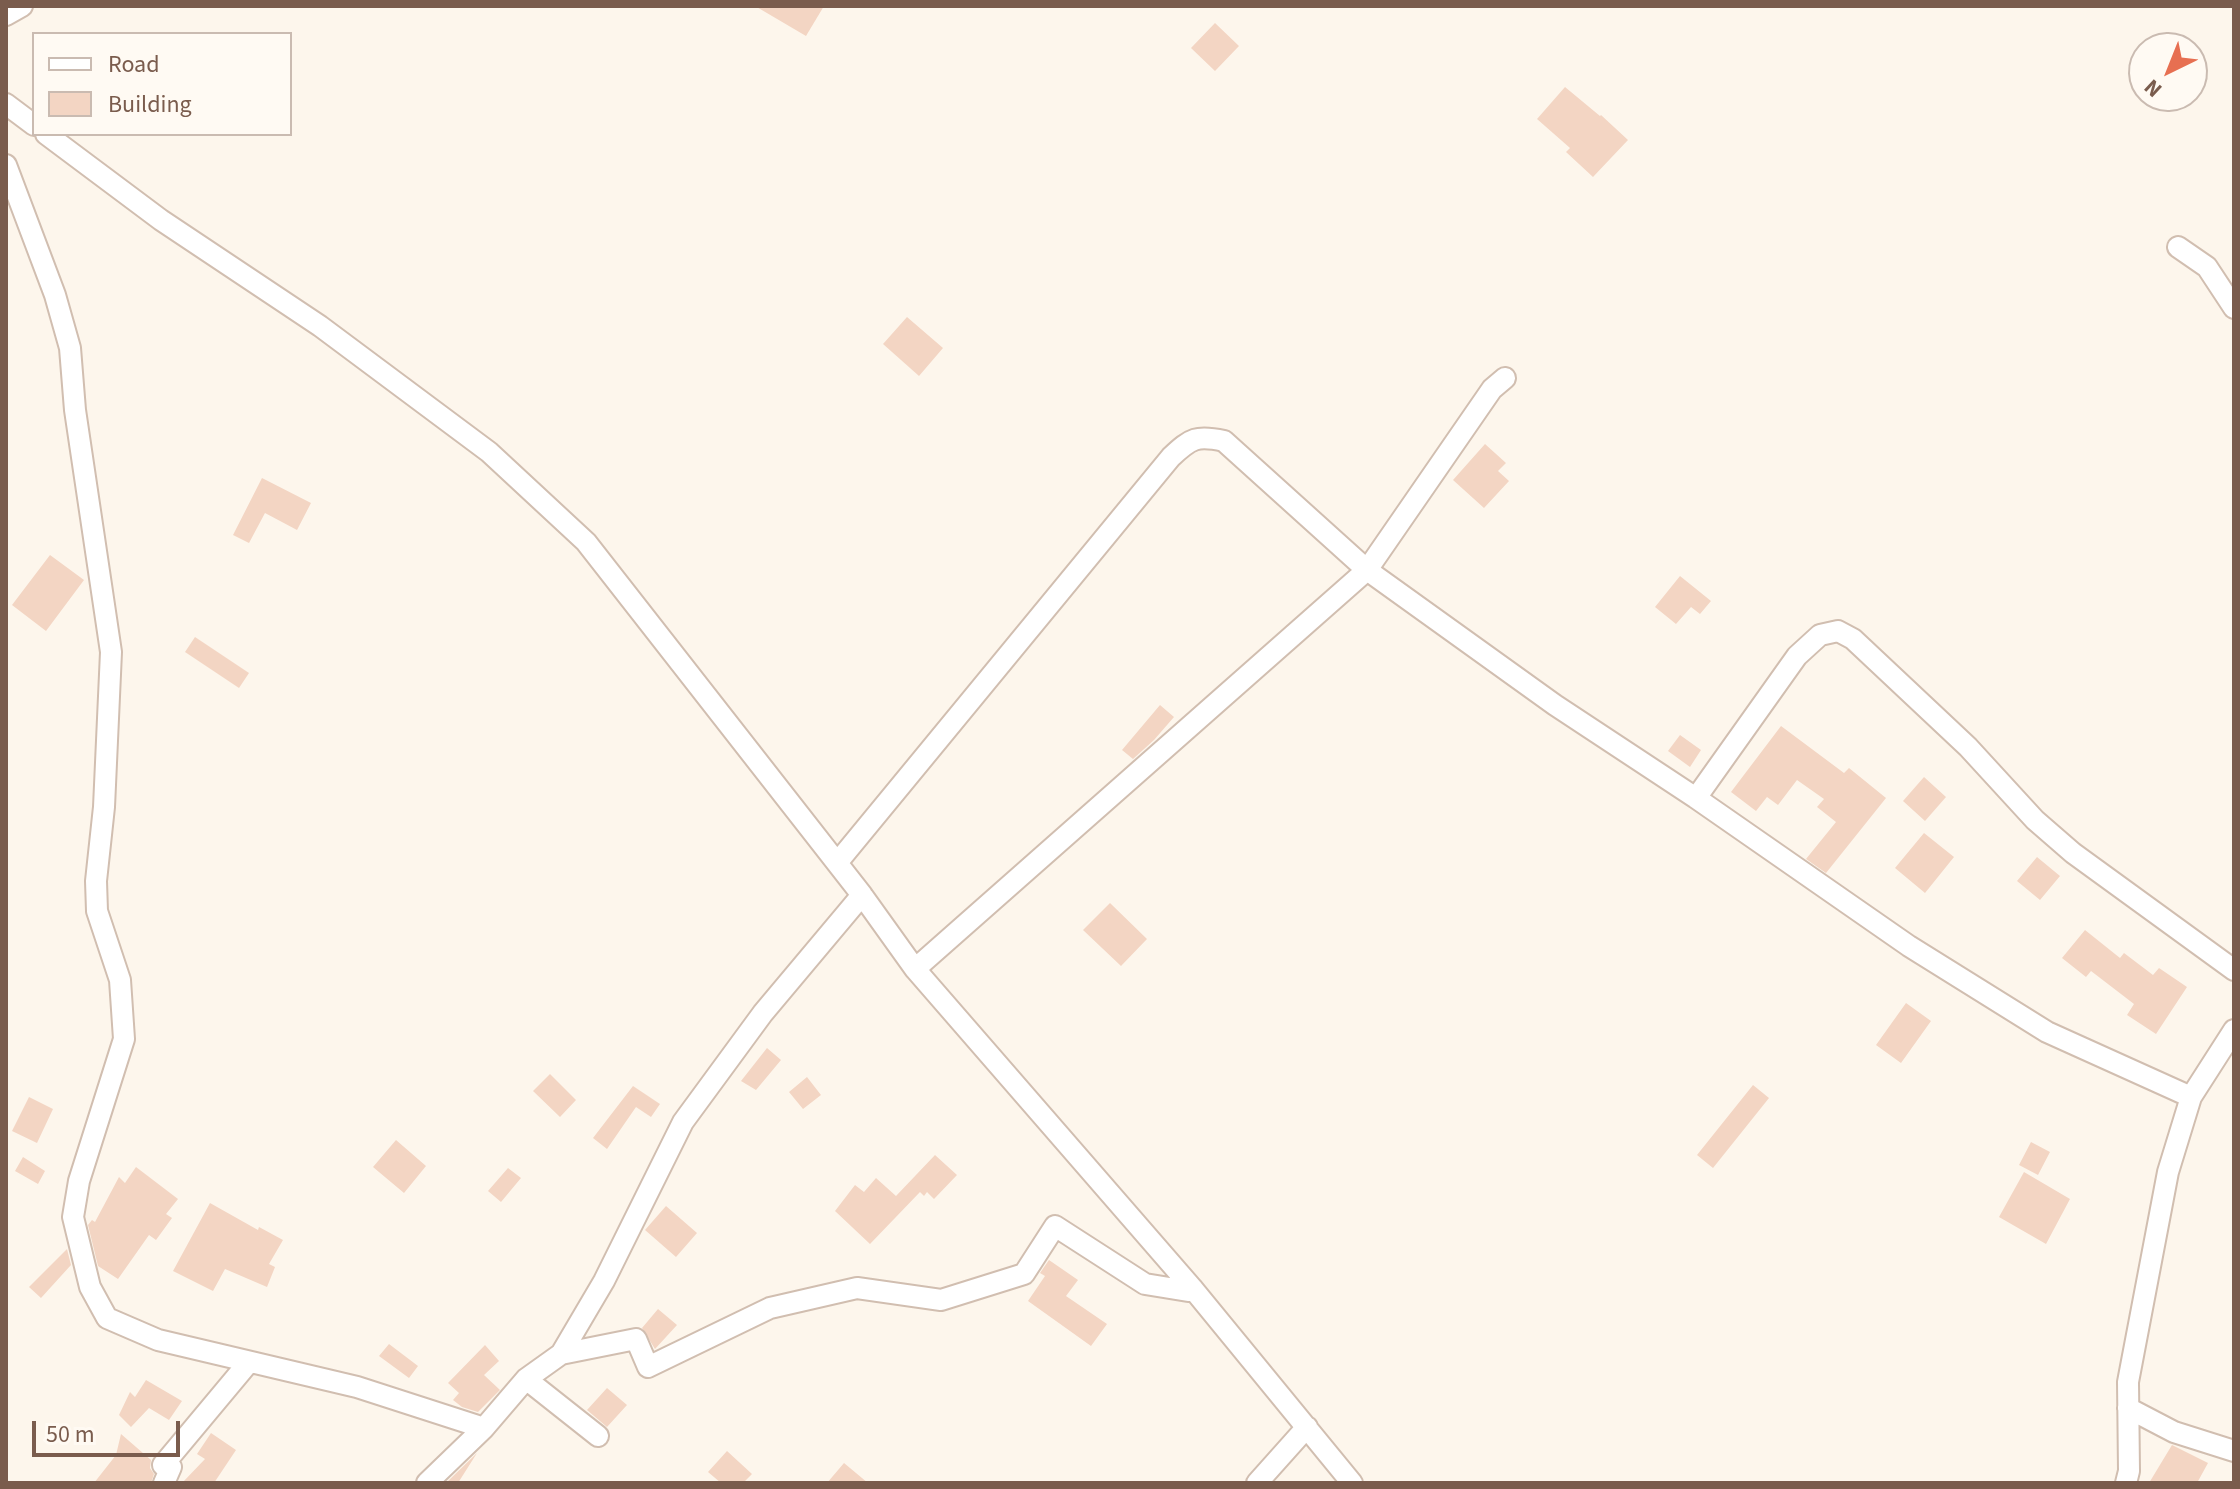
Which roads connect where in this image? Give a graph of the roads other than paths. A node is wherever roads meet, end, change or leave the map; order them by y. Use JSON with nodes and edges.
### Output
{"nodes":[{"id":1,"x":22,"y":6,"type":"edge"},
{"id":2,"x":6,"y":15,"type":"edge"},
{"id":3,"x":6,"y":104,"type":"edge"},
{"id":4,"x":32,"y":124,"type":"edge"},
{"id":5,"x":49,"y":136,"type":"edge"},
{"id":6,"x":6,"y":165,"type":"edge"},
{"id":7,"x":2178,"y":247,"type":"dead end"},
{"id":8,"x":2234,"y":308,"type":"edge"},
{"id":9,"x":1505,"y":378,"type":"dead end"},
{"id":10,"x":1367,"y":570,"type":"junction"},
{"id":11,"x":1696,"y":798,"type":"junction"},
{"id":12,"x":837,"y":863,"type":"junction"},
{"id":13,"x":862,"y":895,"type":"junction"},
{"id":14,"x":915,"y":969,"type":"junction"},
{"id":15,"x":2234,"y":970,"type":"edge"},
{"id":16,"x":2234,"y":1030,"type":"edge"},
{"id":17,"x":2191,"y":1097,"type":"junction"},
{"id":18,"x":1193,"y":1289,"type":"junction"},
{"id":19,"x":561,"y":1354,"type":"junction"},
{"id":20,"x":249,"y":1362,"type":"junction"},
{"id":21,"x":526,"y":1379,"type":"junction"},
{"id":22,"x":2128,"y":1408,"type":"junction"},
{"id":23,"x":1307,"y":1427,"type":"junction"},
{"id":24,"x":484,"y":1428,"type":"junction"},
{"id":25,"x":598,"y":1436,"type":"dead end"},
{"id":26,"x":2234,"y":1451,"type":"edge"},
{"id":27,"x":164,"y":1483,"type":"edge"},
{"id":28,"x":427,"y":1483,"type":"edge"},
{"id":29,"x":1257,"y":1483,"type":"edge"},
{"id":30,"x":1352,"y":1483,"type":"edge"},
{"id":31,"x":2126,"y":1483,"type":"edge"}],
"edges":[{"from":1,"to":2,"type":"street"},
{"from":3,"to":4,"type":"street"},
{"from":5,"to":12,"type":"street"},
{"from":6,"to":20,"type":"street"},
{"from":7,"to":8,"type":"street"},
{"from":9,"to":10,"type":"street"},
{"from":10,"to":11,"type":"street"},
{"from":10,"to":12,"type":"street"},
{"from":10,"to":14,"type":"street"},
{"from":11,"to":15,"type":"street"},
{"from":11,"to":17,"type":"street"},
{"from":12,"to":13,"type":"street"},
{"from":13,"to":14,"type":"street"},
{"from":13,"to":19,"type":"street"},
{"from":14,"to":18,"type":"street"},
{"from":16,"to":17,"type":"street"},
{"from":17,"to":22,"type":"street"},
{"from":18,"to":19,"type":"street"},
{"from":18,"to":23,"type":"street"},
{"from":19,"to":21,"type":"street"},
{"from":20,"to":24,"type":"street"},
{"from":20,"to":27,"type":"street"},
{"from":21,"to":24,"type":"street"},
{"from":21,"to":25,"type":"street"},
{"from":22,"to":26,"type":"street"},
{"from":22,"to":31,"type":"street"},
{"from":23,"to":29,"type":"street"},
{"from":23,"to":30,"type":"street"},
{"from":24,"to":28,"type":"street"}]}
